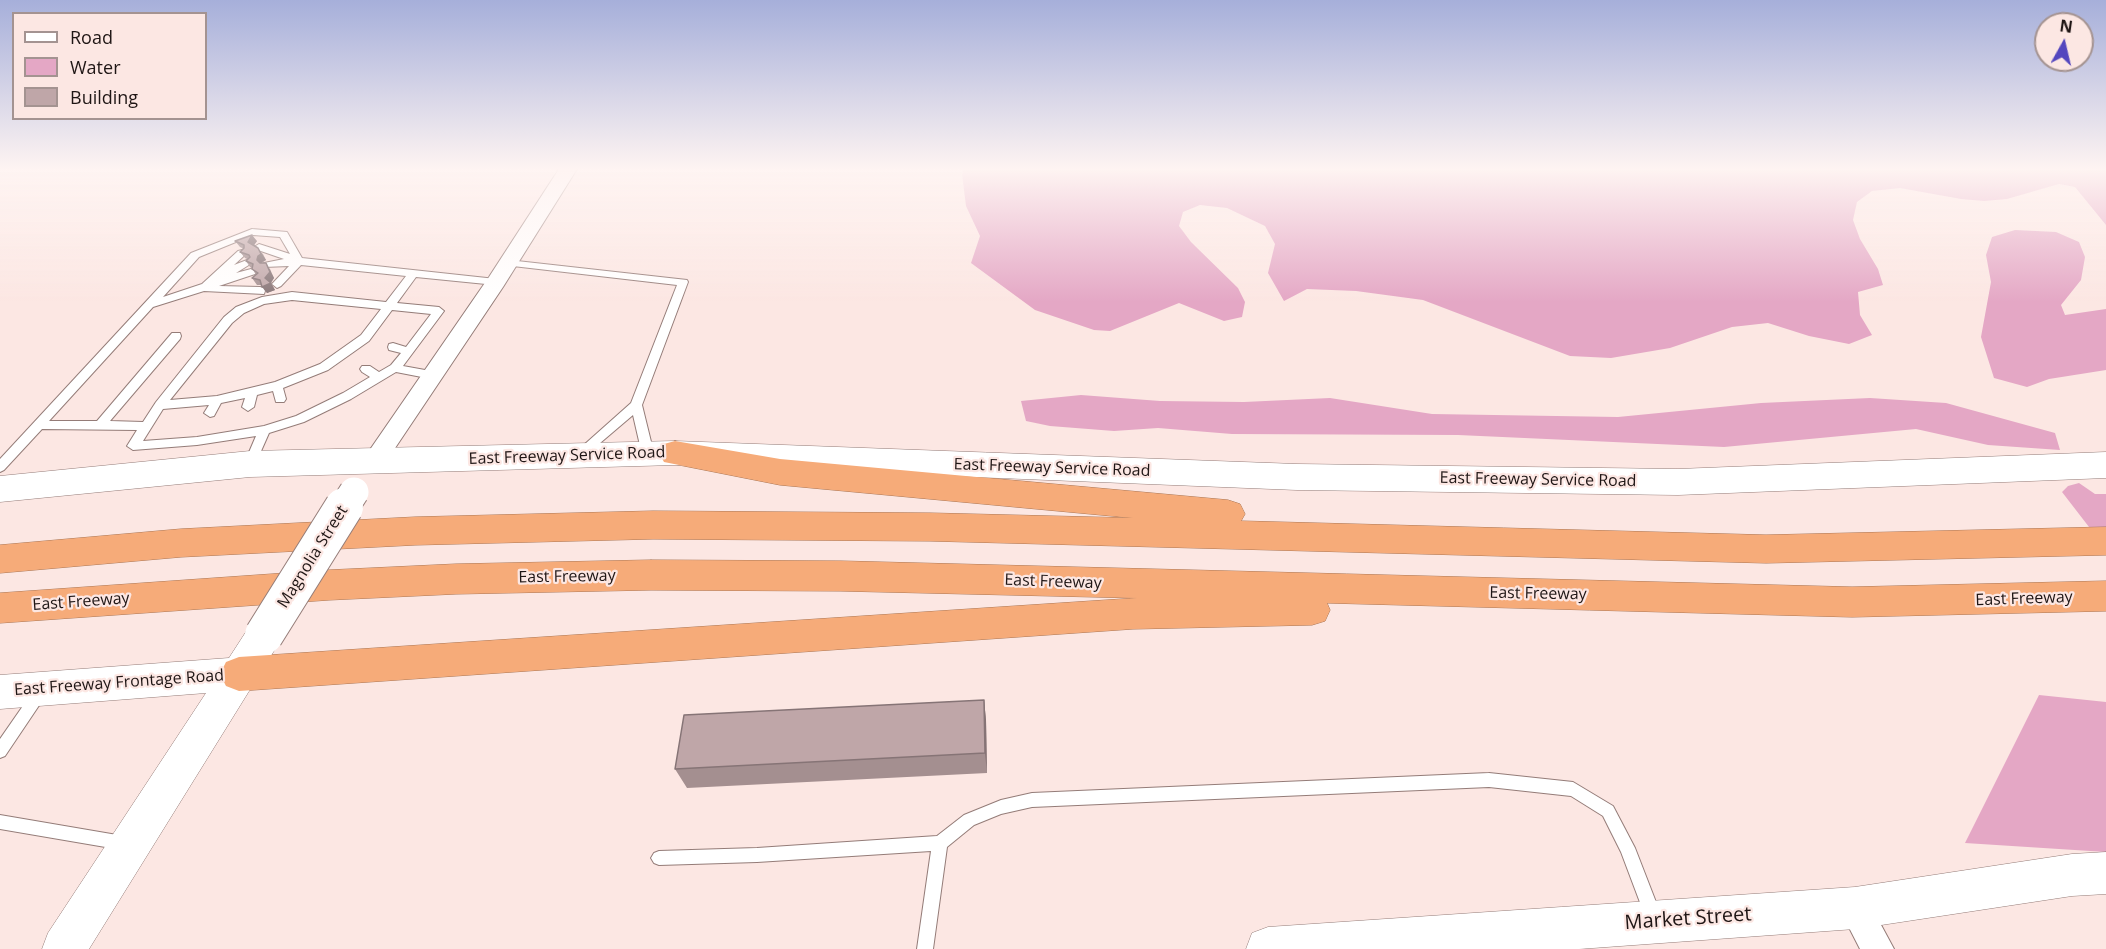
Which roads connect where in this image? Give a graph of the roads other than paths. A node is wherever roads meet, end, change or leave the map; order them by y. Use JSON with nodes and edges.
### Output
{"nodes":[{"id":1,"x":539,"y":213,"type":"edge"},
{"id":2,"x":299,"y":261,"type":"junction"},
{"id":3,"x":508,"y":263,"type":"junction"},
{"id":4,"x":414,"y":273,"type":"junction"},
{"id":5,"x":496,"y":282,"type":"junction"},
{"id":6,"x":277,"y":284,"type":"dead end"},
{"id":7,"x":201,"y":288,"type":"junction"},
{"id":8,"x":260,"y":291,"type":"edge"},
{"id":9,"x":150,"y":305,"type":"junction"},
{"id":10,"x":391,"y":306,"type":"junction"},
{"id":11,"x":176,"y":336,"type":"dead end"},
{"id":12,"x":364,"y":338,"type":"junction"},
{"id":13,"x":377,"y":342,"type":"dead end"},
{"id":14,"x":393,"y":347,"type":"dead end"},
{"id":15,"x":409,"y":352,"type":"junction"},
{"id":16,"x":395,"y":368,"type":"junction"},
{"id":17,"x":366,"y":369,"type":"dead end"},
{"id":18,"x":432,"y":375,"type":"junction"},
{"id":19,"x":379,"y":378,"type":"junction"},
{"id":20,"x":277,"y":386,"type":"junction"},
{"id":21,"x":339,"y":386,"type":"dead end"},
{"id":22,"x":252,"y":392,"type":"junction"},
{"id":23,"x":347,"y":396,"type":"junction"},
{"id":24,"x":279,"y":399,"type":"dead end"},
{"id":25,"x":313,"y":399,"type":"dead end"},
{"id":26,"x":217,"y":400,"type":"junction"},
{"id":27,"x":160,"y":405,"type":"junction"},
{"id":28,"x":636,"y":405,"type":"junction"},
{"id":29,"x":248,"y":406,"type":"dead end"},
{"id":30,"x":318,"y":410,"type":"junction"},
{"id":31,"x":282,"y":411,"type":"dead end"},
{"id":32,"x":210,"y":413,"type":"dead end"},
{"id":33,"x":284,"y":424,"type":"junction"},
{"id":34,"x":38,"y":425,"type":"junction"},
{"id":35,"x":100,"y":425,"type":"junction"},
{"id":36,"x":146,"y":426,"type":"junction"},
{"id":37,"x":204,"y":427,"type":"dead end"},
{"id":38,"x":264,"y":430,"type":"junction"},
{"id":39,"x":245,"y":440,"type":"junction"},
{"id":40,"x":197,"y":441,"type":"junction"},
{"id":41,"x":662,"y":453,"type":"junction"},
{"id":42,"x":578,"y":456,"type":"junction"},
{"id":43,"x":375,"y":460,"type":"junction"},
{"id":44,"x":2106,"y":465,"type":"edge"},
{"id":45,"x":0,"y":467,"type":"edge"},
{"id":46,"x":0,"y":489,"type":"edge"},
{"id":47,"x":2106,"y":541,"type":"edge"},
{"id":48,"x":1562,"y":542,"type":"junction"},
{"id":49,"x":0,"y":559,"type":"edge"},
{"id":50,"x":1604,"y":595,"type":"junction"},
{"id":51,"x":2106,"y":596,"type":"edge"},
{"id":52,"x":0,"y":608,"type":"edge"},
{"id":53,"x":238,"y":674,"type":"junction"},
{"id":54,"x":43,"y":688,"type":"junction"},
{"id":55,"x":0,"y":692,"type":"edge"},
{"id":56,"x":0,"y":751,"type":"edge"},
{"id":57,"x":0,"y":822,"type":"edge"},
{"id":58,"x":940,"y":843,"type":"junction"},
{"id":59,"x":130,"y":844,"type":"junction"},
{"id":60,"x":659,"y":858,"type":"dead end"},
{"id":61,"x":2089,"y":874,"type":"edge"},
{"id":62,"x":1855,"y":908,"type":"junction"},
{"id":63,"x":1655,"y":922,"type":"junction"},
{"id":64,"x":64,"y":949,"type":"edge"},
{"id":65,"x":925,"y":949,"type":"edge"},
{"id":66,"x":1268,"y":949,"type":"edge"},
{"id":67,"x":1878,"y":949,"type":"edge"}],
"edges":[{"from":1,"to":3,"type":"street","name":"Magnolia Street"},
{"from":2,"to":2,"type":"lane"},
{"from":2,"to":4,"type":"lane"},
{"from":2,"to":6,"type":"lane"},
{"from":2,"to":9,"type":"lane"},
{"from":3,"to":5,"type":"street","name":"Magnolia Street"},
{"from":3,"to":28,"type":"lane"},
{"from":4,"to":5,"type":"lane"},
{"from":4,"to":10,"type":"lane"},
{"from":5,"to":18,"type":"street","name":"Magnolia Street"},
{"from":7,"to":7,"type":"lane"},
{"from":7,"to":8,"type":"lane"},
{"from":7,"to":9,"type":"lane"},
{"from":9,"to":34,"type":"lane"},
{"from":10,"to":12,"type":"lane"},
{"from":10,"to":15,"type":"lane"},
{"from":10,"to":27,"type":"lane"},
{"from":11,"to":35,"type":"lane"},
{"from":12,"to":13,"type":"lane"},
{"from":12,"to":20,"type":"lane"},
{"from":14,"to":15,"type":"lane"},
{"from":15,"to":16,"type":"lane"},
{"from":16,"to":18,"type":"lane"},
{"from":16,"to":19,"type":"lane"},
{"from":17,"to":19,"type":"lane"},
{"from":18,"to":43,"type":"street","name":"Magnolia Street"},
{"from":19,"to":23,"type":"lane"},
{"from":20,"to":22,"type":"lane"},
{"from":20,"to":24,"type":"lane"},
{"from":21,"to":23,"type":"lane"},
{"from":22,"to":26,"type":"lane"},
{"from":22,"to":29,"type":"lane"},
{"from":23,"to":30,"type":"lane"},
{"from":25,"to":30,"type":"lane"},
{"from":26,"to":27,"type":"lane"},
{"from":26,"to":32,"type":"lane"},
{"from":27,"to":36,"type":"lane"},
{"from":28,"to":41,"type":"lane"},
{"from":28,"to":42,"type":"lane"},
{"from":30,"to":33,"type":"lane"},
{"from":31,"to":33,"type":"lane"},
{"from":33,"to":38,"type":"lane"},
{"from":34,"to":35,"type":"lane"},
{"from":34,"to":45,"type":"lane"},
{"from":35,"to":36,"type":"lane"},
{"from":36,"to":40,"type":"lane"},
{"from":37,"to":40,"type":"lane"},
{"from":38,"to":39,"type":"lane"},
{"from":38,"to":39,"type":"lane"},
{"from":39,"to":40,"type":"lane"},
{"from":39,"to":43,"type":"main road","name":"East Freeway Service Road"},
{"from":39,"to":46,"type":"main road","name":"East Freeway Service Road"},
{"from":41,"to":42,"type":"main road","name":"East Freeway Service Road"},
{"from":41,"to":44,"type":"main road","name":"East Freeway Service Road"},
{"from":41,"to":48,"type":"highway"},
{"from":42,"to":43,"type":"main road","name":"East Freeway Service Road"},
{"from":43,"to":53,"type":"main road","name":"Magnolia Street","bridge":true},
{"from":47,"to":48,"type":"highway"},
{"from":48,"to":49,"type":"highway"},
{"from":50,"to":51,"type":"highway","name":"East Freeway"},
{"from":50,"to":52,"type":"highway","name":"East Freeway"},
{"from":50,"to":53,"type":"highway"},
{"from":53,"to":54,"type":"main road","name":"East Freeway Frontage Road"},
{"from":53,"to":59,"type":"main road","name":"Magnolia Street"},
{"from":54,"to":55,"type":"main road","name":"East Freeway Frontage Road"},
{"from":54,"to":56,"type":"lane"},
{"from":57,"to":59,"type":"lane"},
{"from":58,"to":60,"type":"lane"},
{"from":58,"to":63,"type":"lane"},
{"from":58,"to":65,"type":"lane"},
{"from":59,"to":64,"type":"main road","name":"Magnolia Street"},
{"from":61,"to":62,"type":"main road","name":"Market Street"},
{"from":62,"to":63,"type":"main road","name":"Market Street"},
{"from":62,"to":67,"type":"street"},
{"from":63,"to":66,"type":"main road","name":"Market Street"}]}
